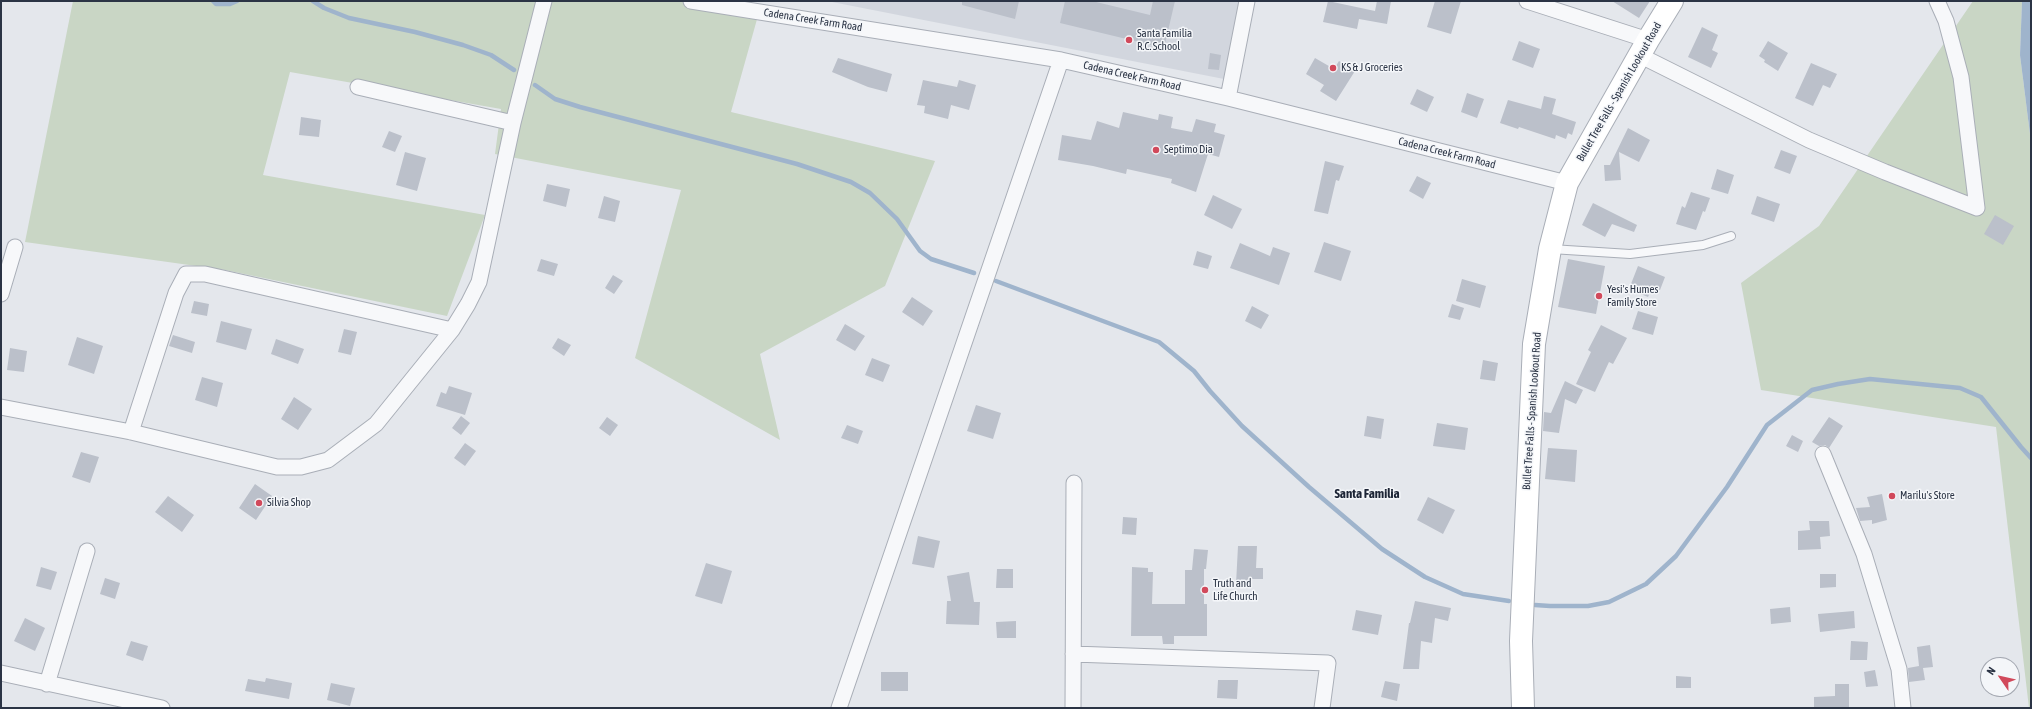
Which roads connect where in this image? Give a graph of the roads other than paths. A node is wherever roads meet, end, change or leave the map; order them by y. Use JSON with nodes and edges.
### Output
{"nodes":[{"id":1,"x":544,"y":1,"type":"edge"},
{"id":2,"x":691,"y":1,"type":"edge"},
{"id":3,"x":1247,"y":1,"type":"edge"},
{"id":4,"x":1527,"y":1,"type":"edge"},
{"id":5,"x":1672,"y":1,"type":"edge"},
{"id":6,"x":1937,"y":1,"type":"edge"},
{"id":7,"x":1643,"y":48,"type":"junction"},
{"id":8,"x":1061,"y":60,"type":"junction"},
{"id":9,"x":358,"y":87,"type":"dead end"},
{"id":10,"x":1228,"y":98,"type":"junction"},
{"id":11,"x":513,"y":123,"type":"junction"},
{"id":12,"x":1567,"y":183,"type":"junction"},
{"id":13,"x":1731,"y":236,"type":"dead end"},
{"id":14,"x":15,"y":247,"type":"dead end"},
{"id":15,"x":1550,"y":248,"type":"junction"},
{"id":16,"x":1,"y":294,"type":"edge"},
{"id":17,"x":452,"y":330,"type":"junction"},
{"id":18,"x":1,"y":407,"type":"edge"},
{"id":19,"x":130,"y":432,"type":"junction"},
{"id":20,"x":1823,"y":454,"type":"dead end"},
{"id":21,"x":1074,"y":483,"type":"dead end"},
{"id":22,"x":87,"y":551,"type":"dead end"},
{"id":23,"x":1073,"y":654,"type":"junction"},
{"id":24,"x":1,"y":673,"type":"edge"},
{"id":25,"x":47,"y":684,"type":"junction"},
{"id":26,"x":162,"y":708,"type":"edge"},
{"id":27,"x":839,"y":708,"type":"edge"},
{"id":28,"x":1073,"y":708,"type":"edge"},
{"id":29,"x":1322,"y":708,"type":"edge"},
{"id":30,"x":1523,"y":708,"type":"edge"},
{"id":31,"x":1903,"y":708,"type":"edge"}],
"edges":[{"from":1,"to":11,"type":"street"},
{"from":2,"to":8,"type":"street","name":"Cadena Creek Farm Road"},
{"from":3,"to":10,"type":"street"},
{"from":4,"to":7,"type":"street"},
{"from":5,"to":7,"type":"main road","name":"Bullet Tree Falls - Spanish Lookout Road"},
{"from":6,"to":7,"type":"street"},
{"from":7,"to":12,"type":"main road","name":"Bullet Tree Falls - Spanish Lookout Road"},
{"from":8,"to":10,"type":"street","name":"Cadena Creek Farm Road"},
{"from":8,"to":27,"type":"street"},
{"from":9,"to":11,"type":"street"},
{"from":10,"to":12,"type":"street","name":"Cadena Creek Farm Road"},
{"from":11,"to":17,"type":"street"},
{"from":12,"to":15,"type":"main road","name":"Bullet Tree Falls - Spanish Lookout Road"},
{"from":13,"to":15,"type":"lane"},
{"from":14,"to":16,"type":"street"},
{"from":15,"to":30,"type":"main road","name":"Bullet Tree Falls - Spanish Lookout Road"},
{"from":17,"to":19,"type":"street"},
{"from":17,"to":19,"type":"street"},
{"from":18,"to":19,"type":"street"},
{"from":20,"to":31,"type":"street"},
{"from":21,"to":23,"type":"street"},
{"from":22,"to":25,"type":"street"},
{"from":23,"to":28,"type":"street"},
{"from":23,"to":29,"type":"street"},
{"from":24,"to":25,"type":"street"},
{"from":25,"to":26,"type":"street"}]}
